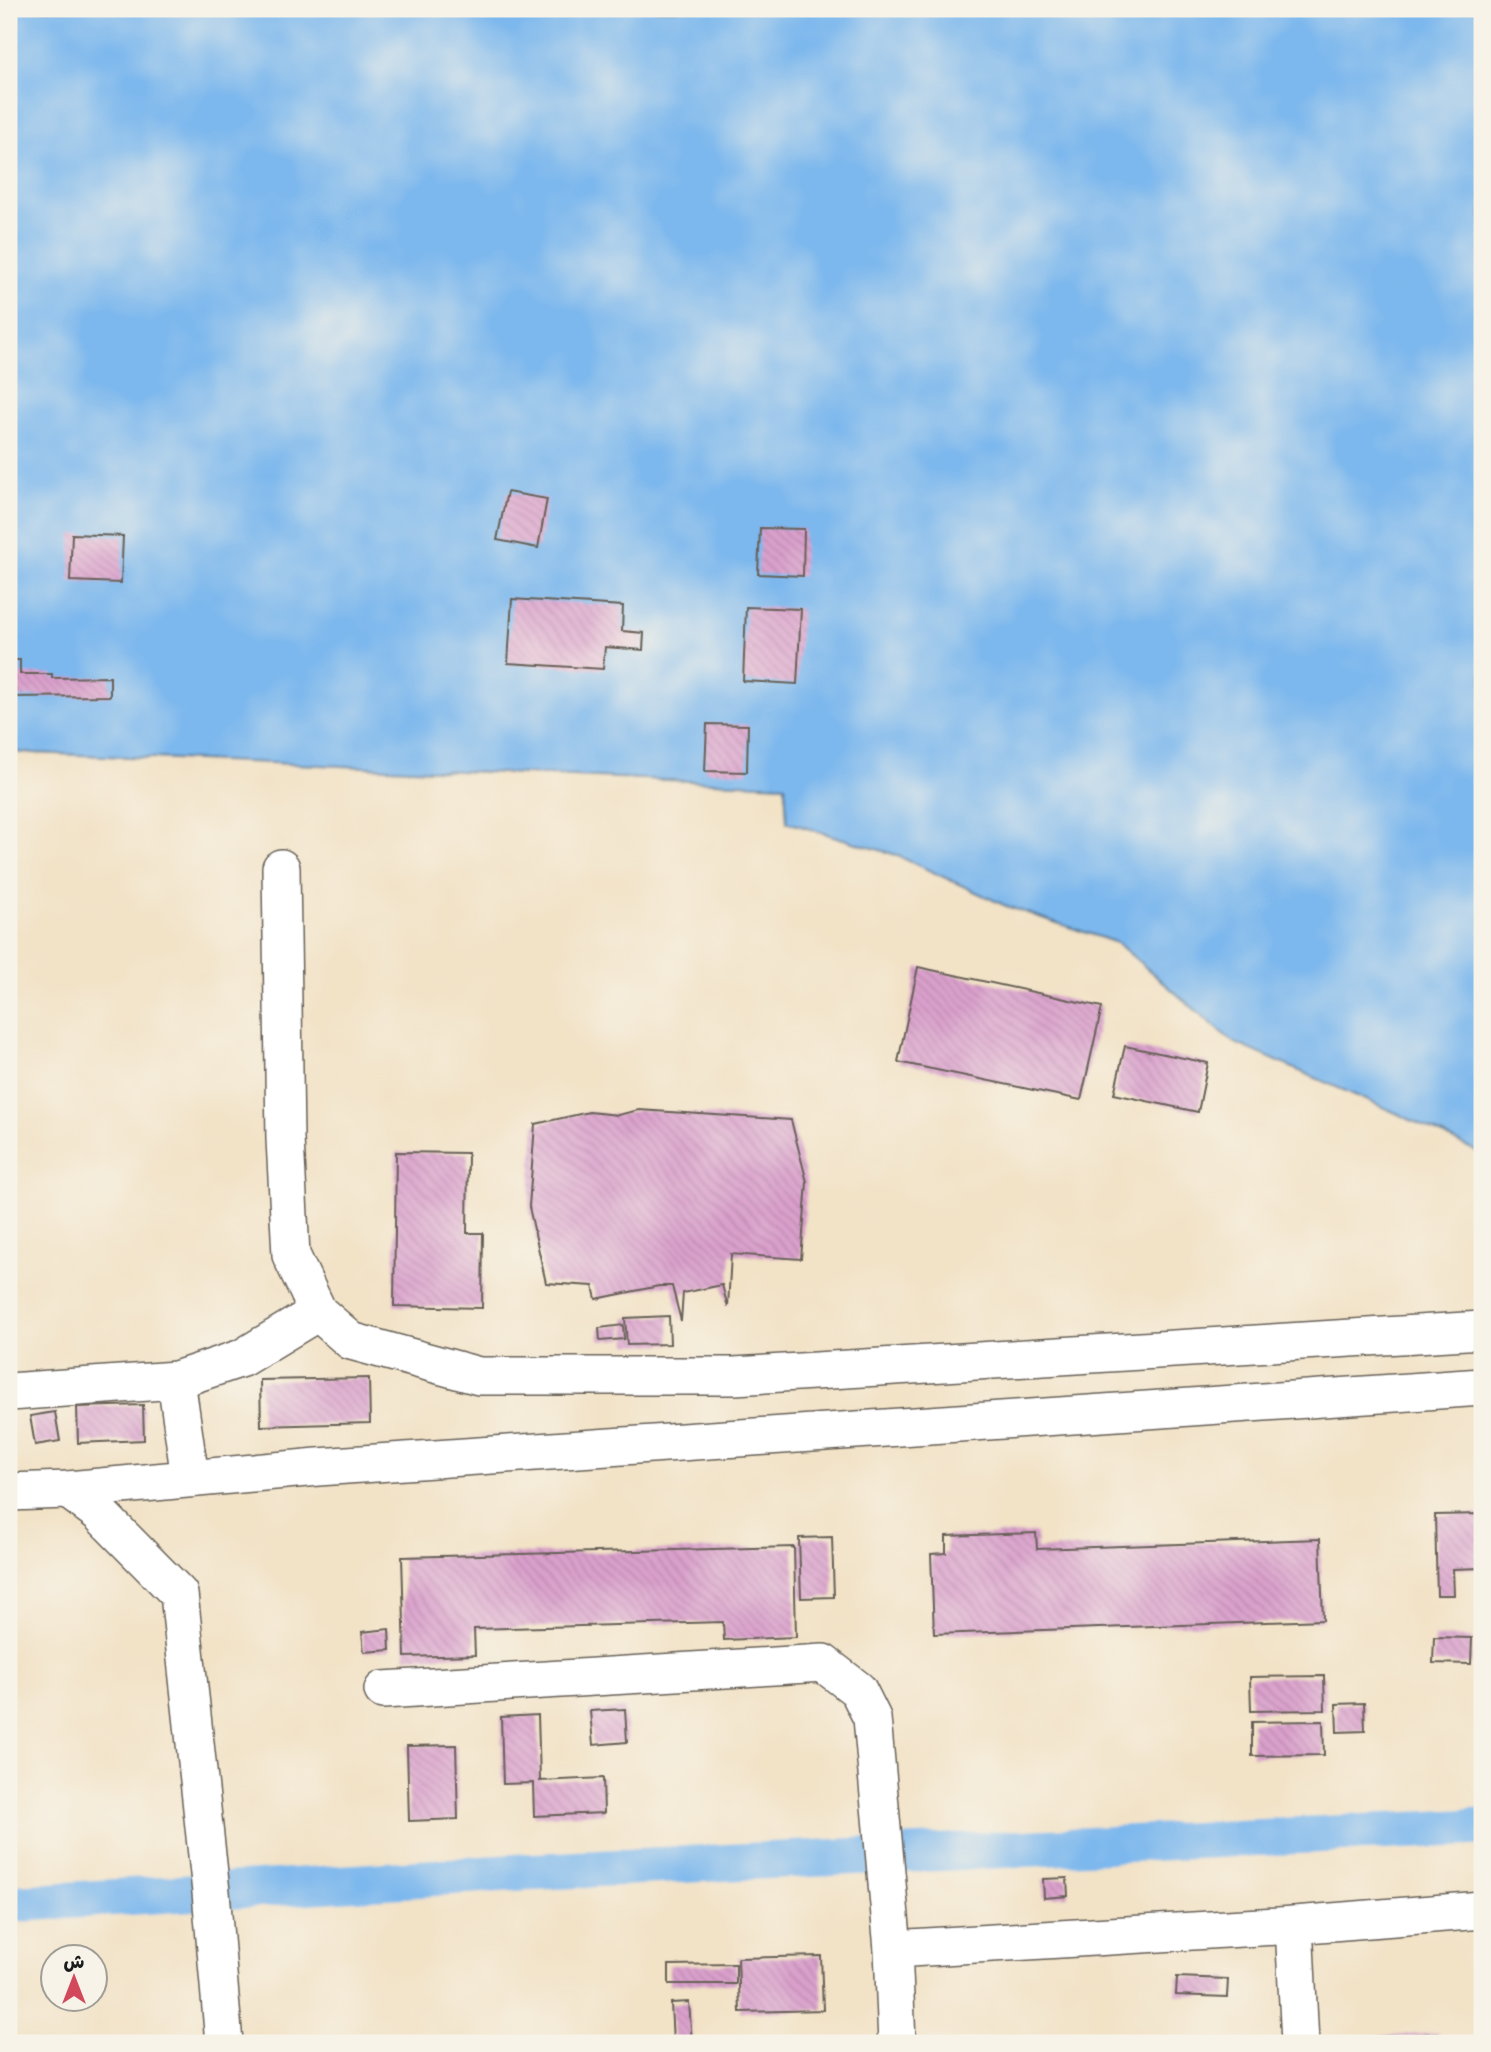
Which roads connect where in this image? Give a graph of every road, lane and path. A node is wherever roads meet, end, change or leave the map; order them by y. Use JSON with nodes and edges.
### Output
{"nodes":[{"id":1,"x":281,"y":868,"type":"dead end"},
{"id":2,"x":318,"y":1312,"type":"junction"},
{"id":3,"x":1482,"y":1330,"type":"edge"},
{"id":4,"x":176,"y":1380,"type":"junction"},
{"id":5,"x":1482,"y":1387,"type":"edge"},
{"id":6,"x":9,"y":1392,"type":"edge"},
{"id":7,"x":190,"y":1478,"type":"junction"},
{"id":8,"x":68,"y":1490,"type":"junction"},
{"id":9,"x":9,"y":1492,"type":"edge"},
{"id":10,"x":383,"y":1690,"type":"dead end"},
{"id":11,"x":1482,"y":1910,"type":"edge"},
{"id":12,"x":1294,"y":1925,"type":"junction"},
{"id":13,"x":893,"y":1949,"type":"junction"},
{"id":14,"x":224,"y":2043,"type":"edge"},
{"id":15,"x":897,"y":2043,"type":"edge"},
{"id":16,"x":1300,"y":2043,"type":"edge"}],
"edges":[{"from":1,"to":2,"type":"lane"},
{"from":2,"to":3,"type":"lane"},
{"from":2,"to":4,"type":"lane"},
{"from":4,"to":6,"type":"lane"},
{"from":4,"to":7,"type":"lane"},
{"from":5,"to":7,"type":"lane"},
{"from":7,"to":8,"type":"lane"},
{"from":8,"to":9,"type":"lane"},
{"from":8,"to":14,"type":"lane"},
{"from":10,"to":13,"type":"lane"},
{"from":11,"to":12,"type":"lane"},
{"from":12,"to":13,"type":"lane"},
{"from":12,"to":16,"type":"lane"},
{"from":13,"to":15,"type":"lane"}]}
